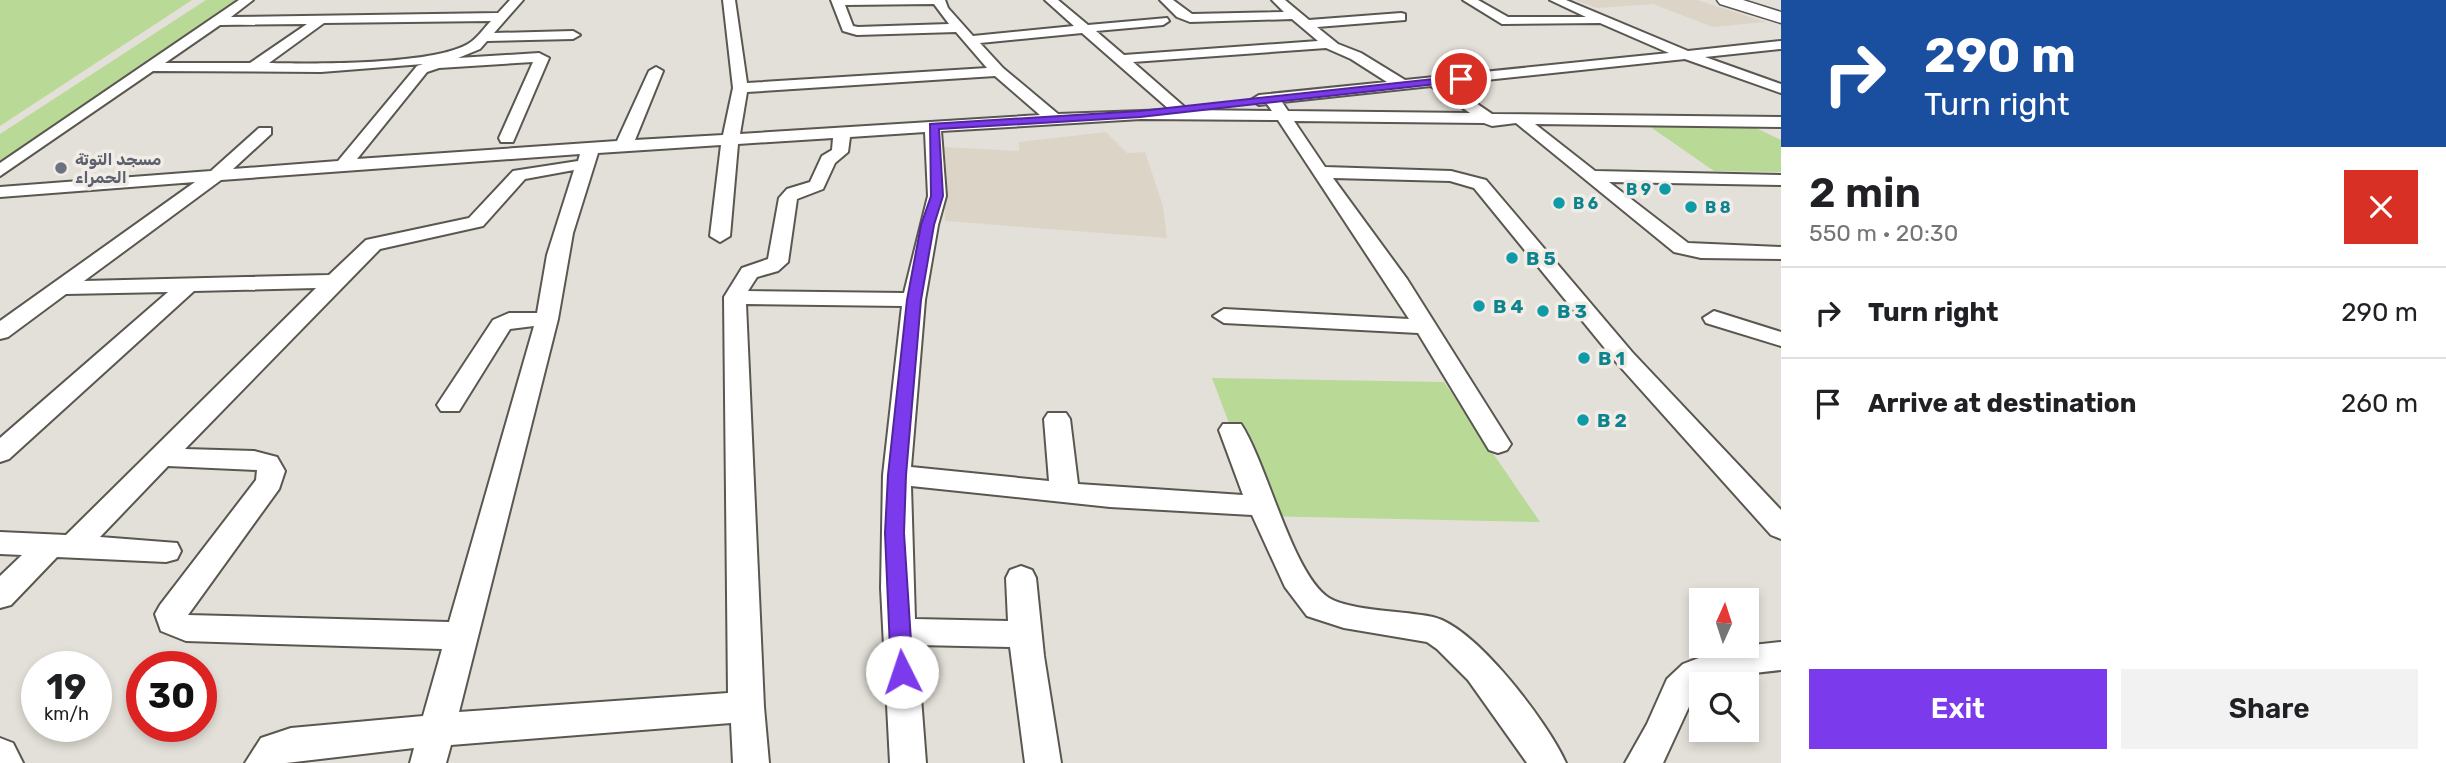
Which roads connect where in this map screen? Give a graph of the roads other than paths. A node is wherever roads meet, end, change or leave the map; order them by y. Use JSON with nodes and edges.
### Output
{"nodes":[{"id":1,"x":247,"y":0,"type":"edge"},
{"id":2,"x":425,"y":0,"type":"edge"},
{"id":3,"x":517,"y":0,"type":"edge"},
{"id":4,"x":729,"y":0,"type":"edge"},
{"id":5,"x":838,"y":0,"type":"edge"},
{"id":6,"x":939,"y":0,"type":"edge"},
{"id":7,"x":1051,"y":0,"type":"edge"},
{"id":8,"x":1166,"y":0,"type":"edge"},
{"id":9,"x":1278,"y":0,"type":"edge"},
{"id":10,"x":1469,"y":0,"type":"edge"},
{"id":11,"x":1556,"y":0,"type":"edge"},
{"id":12,"x":1726,"y":0,"type":"edge"},
{"id":13,"x":1746,"y":0,"type":"edge"},
{"id":14,"x":1781,"y":11,"type":"edge"},
{"id":15,"x":1401,"y":16,"type":"dead end"},
{"id":16,"x":503,"y":17,"type":"junction"},
{"id":17,"x":405,"y":18,"type":"junction"},
{"id":18,"x":322,"y":19,"type":"junction"},
{"id":19,"x":1781,"y":19,"type":"edge"},
{"id":20,"x":1301,"y":20,"type":"junction"},
{"id":21,"x":1602,"y":20,"type":"junction"},
{"id":22,"x":217,"y":21,"type":"junction"},
{"id":23,"x":1163,"y":21,"type":"dead end"},
{"id":24,"x":960,"y":28,"type":"junction"},
{"id":25,"x":1084,"y":28,"type":"junction"},
{"id":26,"x":573,"y":35,"type":"dead end"},
{"id":27,"x":484,"y":37,"type":"junction"},
{"id":28,"x":970,"y":40,"type":"junction"},
{"id":29,"x":1329,"y":44,"type":"junction"},
{"id":30,"x":1781,"y":45,"type":"edge"},
{"id":31,"x":1689,"y":56,"type":"junction"},
{"id":32,"x":1122,"y":60,"type":"junction"},
{"id":33,"x":422,"y":62,"type":"junction"},
{"id":34,"x":149,"y":67,"type":"junction"},
{"id":35,"x":253,"y":68,"type":"junction"},
{"id":36,"x":656,"y":71,"type":"dead end"},
{"id":37,"x":998,"y":71,"type":"junction"},
{"id":38,"x":1435,"y":82,"type":"junction"},
{"id":39,"x":1402,"y":85,"type":"junction"},
{"id":40,"x":740,"y":88,"type":"junction"},
{"id":41,"x":1781,"y":89,"type":"edge"},
{"id":42,"x":1272,"y":99,"type":"junction"},
{"id":43,"x":1180,"y":110,"type":"junction"},
{"id":44,"x":1140,"y":114,"type":"junction"},
{"id":45,"x":1286,"y":118,"type":"junction"},
{"id":46,"x":1055,"y":120,"type":"junction"},
{"id":47,"x":1492,"y":121,"type":"junction"},
{"id":48,"x":1522,"y":121,"type":"junction"},
{"id":49,"x":1781,"y":122,"type":"edge"},
{"id":50,"x":1754,"y":123,"type":"junction"},
{"id":51,"x":933,"y":127,"type":"junction"},
{"id":52,"x":265,"y":131,"type":"dead end"},
{"id":53,"x":842,"y":133,"type":"junction"},
{"id":54,"x":1781,"y":135,"type":"edge"},
{"id":55,"x":507,"y":138,"type":"dead end"},
{"id":56,"x":732,"y":141,"type":"junction"},
{"id":57,"x":623,"y":148,"type":"junction"},
{"id":58,"x":587,"y":157,"type":"junction"},
{"id":59,"x":335,"y":166,"type":"junction"},
{"id":60,"x":0,"y":171,"type":"edge"},
{"id":61,"x":1320,"y":172,"type":"junction"},
{"id":62,"x":1592,"y":176,"type":"junction"},
{"id":63,"x":214,"y":177,"type":"junction"},
{"id":64,"x":1781,"y":180,"type":"edge"},
{"id":65,"x":0,"y":192,"type":"edge"},
{"id":66,"x":720,"y":236,"type":"dead end"},
{"id":67,"x":1781,"y":253,"type":"edge"},
{"id":68,"x":335,"y":281,"type":"junction"},
{"id":69,"x":189,"y":284,"type":"junction"},
{"id":70,"x":57,"y":288,"type":"junction"},
{"id":71,"x":735,"y":297,"type":"junction"},
{"id":72,"x":914,"y":300,"type":"junction"},
{"id":73,"x":1224,"y":316,"type":"dead end"},
{"id":74,"x":1714,"y":318,"type":"dead end"},
{"id":75,"x":547,"y":319,"type":"junction"},
{"id":76,"x":1423,"y":326,"type":"junction"},
{"id":77,"x":0,"y":332,"type":"edge"},
{"id":78,"x":1781,"y":339,"type":"edge"},
{"id":79,"x":450,"y":405,"type":"dead end"},
{"id":80,"x":1057,"y":419,"type":"dead end"},
{"id":81,"x":1232,"y":430,"type":"dead end"},
{"id":82,"x":1498,"y":443,"type":"dead end"},
{"id":83,"x":0,"y":453,"type":"edge"},
{"id":84,"x":159,"y":457,"type":"junction"},
{"id":85,"x":897,"y":475,"type":"junction"},
{"id":86,"x":1057,"y":492,"type":"junction"},
{"id":87,"x":1263,"y":506,"type":"junction"},
{"id":88,"x":1781,"y":528,"type":"edge"},
{"id":89,"x":0,"y":543,"type":"edge"},
{"id":90,"x":62,"y":545,"type":"junction"},
{"id":91,"x":166,"y":551,"type":"dead end"},
{"id":92,"x":1021,"y":578,"type":"dead end"},
{"id":93,"x":0,"y":596,"type":"edge"},
{"id":94,"x":899,"y":632,"type":"junction"},
{"id":95,"x":1025,"y":635,"type":"junction"},
{"id":96,"x":461,"y":636,"type":"junction"},
{"id":97,"x":1781,"y":656,"type":"edge"},
{"id":98,"x":746,"y":707,"type":"junction"},
{"id":99,"x":432,"y":747,"type":"edge"},
{"id":100,"x":0,"y":755,"type":"edge"},
{"id":101,"x":5,"y":763,"type":"edge"},
{"id":102,"x":263,"y":763,"type":"edge"},
{"id":103,"x":751,"y":763,"type":"edge"},
{"id":104,"x":908,"y":763,"type":"edge"},
{"id":105,"x":1043,"y":763,"type":"edge"},
{"id":106,"x":1548,"y":763,"type":"edge"},
{"id":107,"x":1643,"y":763,"type":"edge"}],
"edges":[{"from":1,"to":22,"type":"street"},
{"from":2,"to":17,"type":"street"},
{"from":3,"to":16,"type":"street"},
{"from":4,"to":40,"type":"street"},
{"from":5,"to":6,"type":"street"},
{"from":5,"to":24,"type":"street"},
{"from":6,"to":24,"type":"street"},
{"from":7,"to":25,"type":"street"},
{"from":8,"to":20,"type":"street"},
{"from":9,"to":20,"type":"street"},
{"from":10,"to":21,"type":"street"},
{"from":11,"to":21,"type":"street"},
{"from":12,"to":19,"type":"main road"},
{"from":13,"to":14,"type":"main road"},
{"from":15,"to":20,"type":"street"},
{"from":16,"to":17,"type":"street"},
{"from":16,"to":27,"type":"street"},
{"from":17,"to":18,"type":"street"},
{"from":18,"to":22,"type":"street"},
{"from":18,"to":35,"type":"street"},
{"from":20,"to":29,"type":"street"},
{"from":21,"to":31,"type":"street"},
{"from":22,"to":34,"type":"street"},
{"from":23,"to":25,"type":"street"},
{"from":24,"to":28,"type":"street"},
{"from":25,"to":28,"type":"street"},
{"from":25,"to":32,"type":"street"},
{"from":26,"to":27,"type":"street"},
{"from":27,"to":33,"type":"street"},
{"from":28,"to":37,"type":"street"},
{"from":29,"to":32,"type":"street"},
{"from":29,"to":39,"type":"street"},
{"from":30,"to":31,"type":"street"},
{"from":31,"to":38,"type":"street"},
{"from":31,"to":41,"type":"street"},
{"from":32,"to":43,"type":"street"},
{"from":33,"to":35,"type":"street"},
{"from":33,"to":59,"type":"street"},
{"from":34,"to":35,"type":"street"},
{"from":34,"to":60,"type":"street"},
{"from":36,"to":57,"type":"street"},
{"from":37,"to":40,"type":"street"},
{"from":37,"to":46,"type":"street"},
{"from":38,"to":39,"type":"street"},
{"from":38,"to":47,"type":"street"},
{"from":39,"to":42,"type":"street"},
{"from":40,"to":56,"type":"street"},
{"from":42,"to":43,"type":"street"},
{"from":42,"to":45,"type":"street"},
{"from":43,"to":44,"type":"street"},
{"from":44,"to":45,"type":"street"},
{"from":44,"to":46,"type":"street"},
{"from":45,"to":47,"type":"street"},
{"from":45,"to":61,"type":"street"},
{"from":46,"to":51,"type":"street"},
{"from":47,"to":48,"type":"street"},
{"from":48,"to":50,"type":"street"},
{"from":48,"to":62,"type":"street"},
{"from":49,"to":50,"type":"street"},
{"from":50,"to":54,"type":"street"},
{"from":51,"to":53,"type":"street"},
{"from":51,"to":72,"type":"street"},
{"from":52,"to":63,"type":"street"},
{"from":53,"to":56,"type":"street"},
{"from":53,"to":71,"type":"street"},
{"from":55,"to":59,"type":"street"},
{"from":56,"to":57,"type":"street"},
{"from":56,"to":66,"type":"street"},
{"from":57,"to":58,"type":"street"},
{"from":58,"to":59,"type":"street"},
{"from":58,"to":68,"type":"street"},
{"from":58,"to":75,"type":"street"},
{"from":59,"to":63,"type":"street"},
{"from":61,"to":76,"type":"street"},
{"from":61,"to":88,"type":"street"},
{"from":62,"to":64,"type":"street"},
{"from":62,"to":67,"type":"street"},
{"from":63,"to":65,"type":"street"},
{"from":63,"to":70,"type":"street"},
{"from":68,"to":69,"type":"street"},
{"from":68,"to":84,"type":"street"},
{"from":69,"to":70,"type":"street"},
{"from":69,"to":83,"type":"street"},
{"from":70,"to":77,"type":"street"},
{"from":71,"to":72,"type":"street"},
{"from":71,"to":98,"type":"street"},
{"from":72,"to":85,"type":"street"},
{"from":73,"to":76,"type":"street"},
{"from":74,"to":78,"type":"street"},
{"from":75,"to":79,"type":"street"},
{"from":75,"to":96,"type":"street"},
{"from":76,"to":82,"type":"street"},
{"from":80,"to":86,"type":"street"},
{"from":81,"to":87,"type":"street"},
{"from":84,"to":90,"type":"street"},
{"from":84,"to":96,"type":"street"},
{"from":85,"to":86,"type":"street"},
{"from":85,"to":94,"type":"street"},
{"from":86,"to":87,"type":"street"},
{"from":87,"to":106,"type":"street"},
{"from":89,"to":90,"type":"street"},
{"from":90,"to":91,"type":"street"},
{"from":90,"to":93,"type":"street"},
{"from":92,"to":95,"type":"street"},
{"from":94,"to":95,"type":"street"},
{"from":94,"to":104,"type":"street"},
{"from":95,"to":105,"type":"street"},
{"from":96,"to":99,"type":"street"},
{"from":97,"to":107,"type":"street"},
{"from":98,"to":99,"type":"street"},
{"from":98,"to":103,"type":"street"},
{"from":99,"to":102,"type":"street"},
{"from":100,"to":101,"type":"street"}]}
